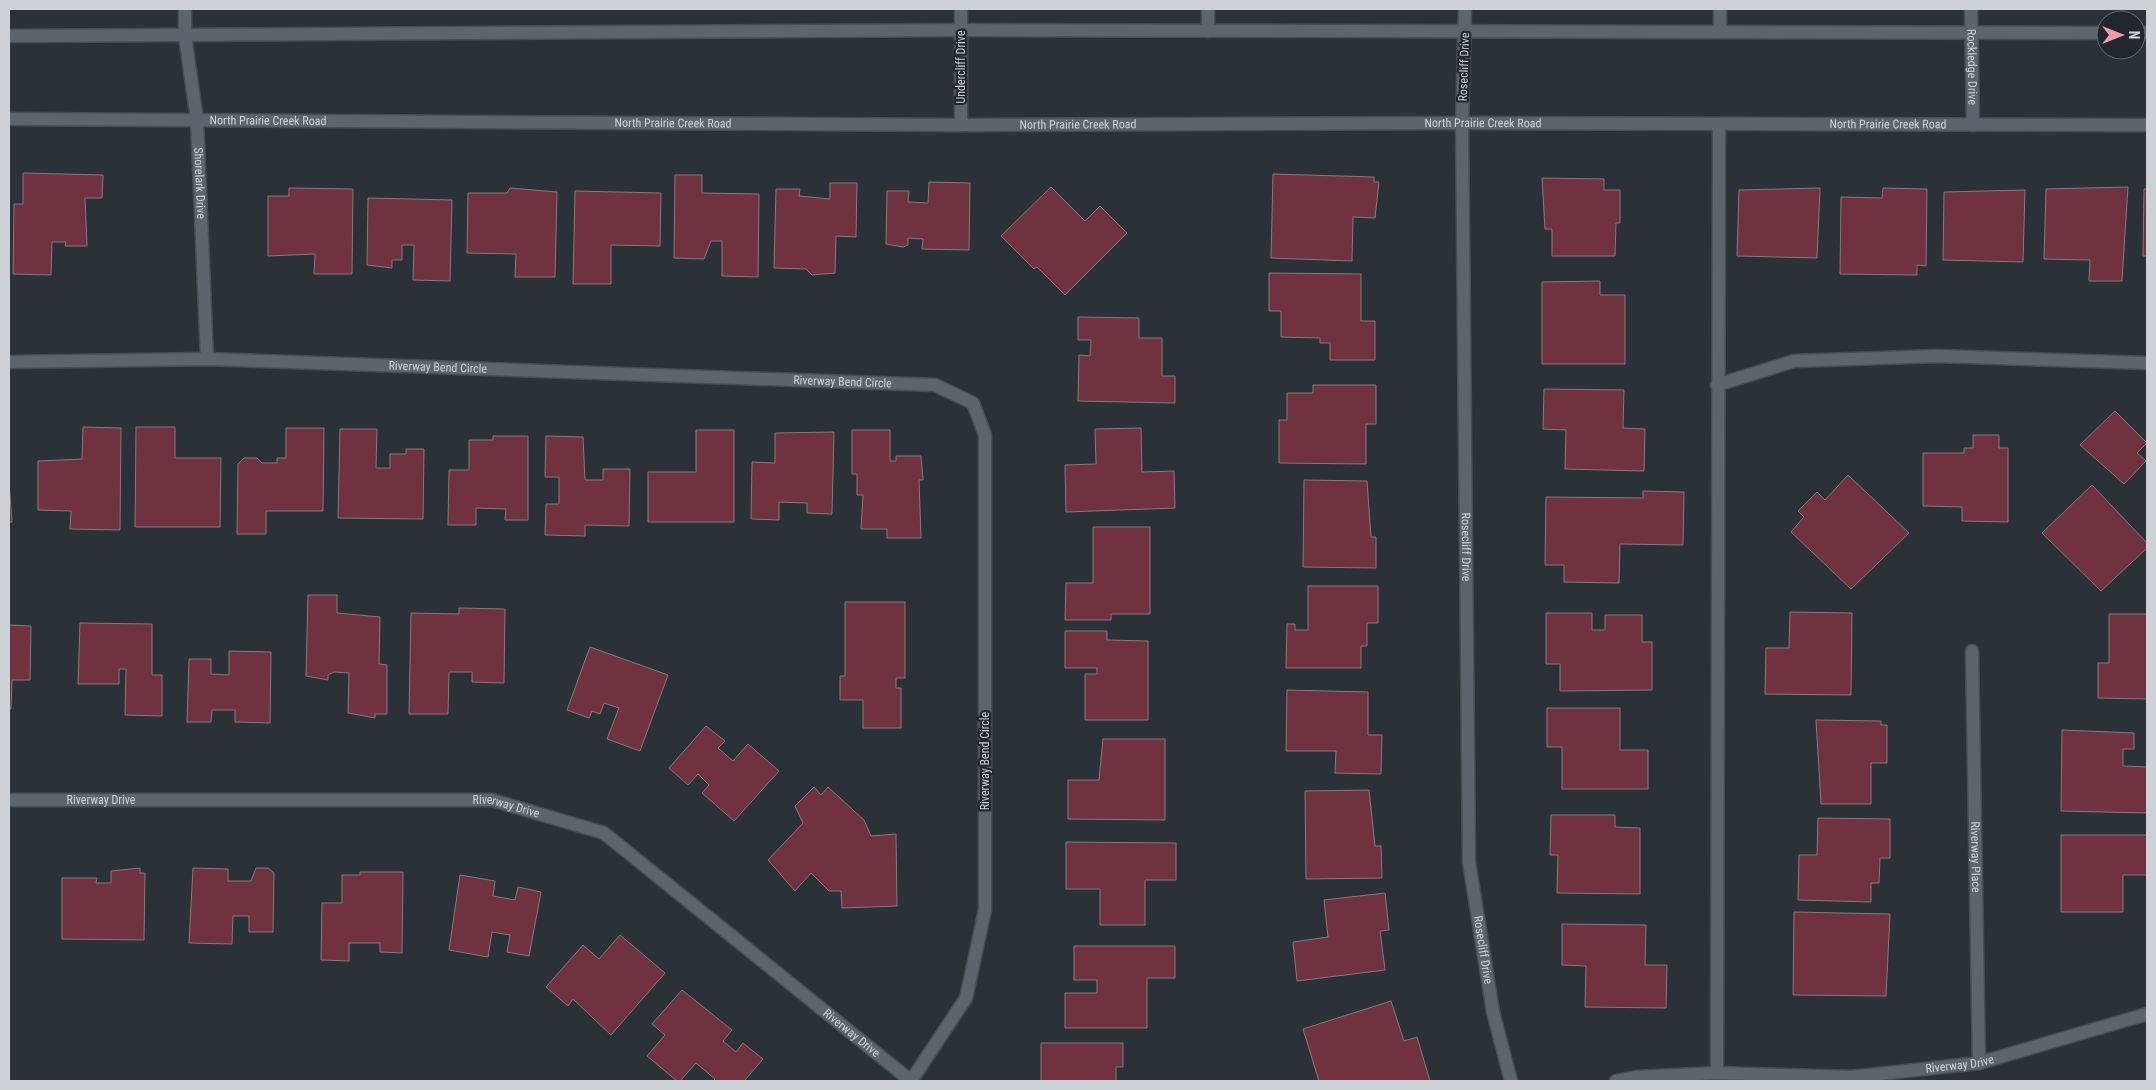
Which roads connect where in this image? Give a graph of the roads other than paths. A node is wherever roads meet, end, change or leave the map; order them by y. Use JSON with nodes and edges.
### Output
{"nodes":[{"id":1,"x":186,"y":9,"type":"edge"},
{"id":2,"x":961,"y":9,"type":"edge"},
{"id":3,"x":1208,"y":9,"type":"edge"},
{"id":4,"x":1465,"y":9,"type":"edge"},
{"id":5,"x":1720,"y":9,"type":"edge"},
{"id":6,"x":1971,"y":9,"type":"edge"},
{"id":7,"x":961,"y":30,"type":"junction"},
{"id":8,"x":1208,"y":31,"type":"junction"},
{"id":9,"x":1465,"y":32,"type":"junction"},
{"id":10,"x":1720,"y":32,"type":"junction"},
{"id":11,"x":1970,"y":32,"type":"junction"},
{"id":12,"x":2096,"y":32,"type":"edge"},
{"id":13,"x":9,"y":36,"type":"edge"},
{"id":14,"x":185,"y":36,"type":"junction"},
{"id":15,"x":9,"y":119,"type":"edge"},
{"id":16,"x":197,"y":120,"type":"junction"},
{"id":17,"x":1462,"y":123,"type":"junction"},
{"id":18,"x":1718,"y":124,"type":"junction"},
{"id":19,"x":961,"y":125,"type":"junction"},
{"id":20,"x":1973,"y":125,"type":"junction"},
{"id":21,"x":2147,"y":125,"type":"edge"},
{"id":22,"x":207,"y":359,"type":"junction"},
{"id":23,"x":9,"y":362,"type":"edge"},
{"id":24,"x":2147,"y":363,"type":"edge"},
{"id":25,"x":1717,"y":385,"type":"junction"},
{"id":26,"x":1972,"y":651,"type":"dead end"},
{"id":27,"x":9,"y":800,"type":"edge"},
{"id":28,"x":2147,"y":1014,"type":"edge"},
{"id":29,"x":1979,"y":1062,"type":"junction"},
{"id":30,"x":1717,"y":1073,"type":"junction"},
{"id":31,"x":911,"y":1081,"type":"edge"},
{"id":32,"x":1511,"y":1081,"type":"edge"},
{"id":33,"x":1616,"y":1081,"type":"edge"}],
"edges":[{"from":1,"to":14,"type":"street","name":"Shorelark Drive"},
{"from":2,"to":7,"type":"street","name":"Undercliff Drive"},
{"from":3,"to":8,"type":"street"},
{"from":4,"to":9,"type":"street","name":"Rosecliff Drive"},
{"from":5,"to":10,"type":"street"},
{"from":6,"to":11,"type":"street","name":"Rockledge Drive"},
{"from":7,"to":8,"type":"street"},
{"from":7,"to":14,"type":"street"},
{"from":7,"to":19,"type":"street","name":"Undercliff Drive"},
{"from":8,"to":9,"type":"street"},
{"from":9,"to":10,"type":"street"},
{"from":9,"to":17,"type":"street","name":"Rosecliff Drive"},
{"from":10,"to":11,"type":"street"},
{"from":11,"to":12,"type":"street"},
{"from":11,"to":20,"type":"street","name":"Rockledge Drive"},
{"from":13,"to":14,"type":"street"},
{"from":14,"to":16,"type":"street","name":"Shorelark Drive"},
{"from":15,"to":16,"type":"street","name":"North Prairie Creek Road"},
{"from":16,"to":19,"type":"street","name":"North Prairie Creek Road"},
{"from":16,"to":22,"type":"street","name":"Shorelark Drive"},
{"from":17,"to":18,"type":"street","name":"North Prairie Creek Road"},
{"from":17,"to":19,"type":"street","name":"North Prairie Creek Road"},
{"from":17,"to":32,"type":"street","name":"Rosecliff Drive"},
{"from":18,"to":20,"type":"street","name":"North Prairie Creek Road"},
{"from":18,"to":25,"type":"street"},
{"from":20,"to":21,"type":"street","name":"North Prairie Creek Road"},
{"from":22,"to":23,"type":"street","name":"Riverway Bend Circle"},
{"from":22,"to":31,"type":"street","name":"Riverway Bend Circle"},
{"from":24,"to":25,"type":"street"},
{"from":25,"to":30,"type":"street"},
{"from":26,"to":29,"type":"street","name":"Riverway Place"},
{"from":27,"to":31,"type":"street","name":"Riverway Drive"},
{"from":28,"to":29,"type":"street","name":"Riverway Drive"},
{"from":29,"to":30,"type":"street","name":"Riverway Drive"},
{"from":30,"to":33,"type":"street","name":"Riverway Drive"}]}
